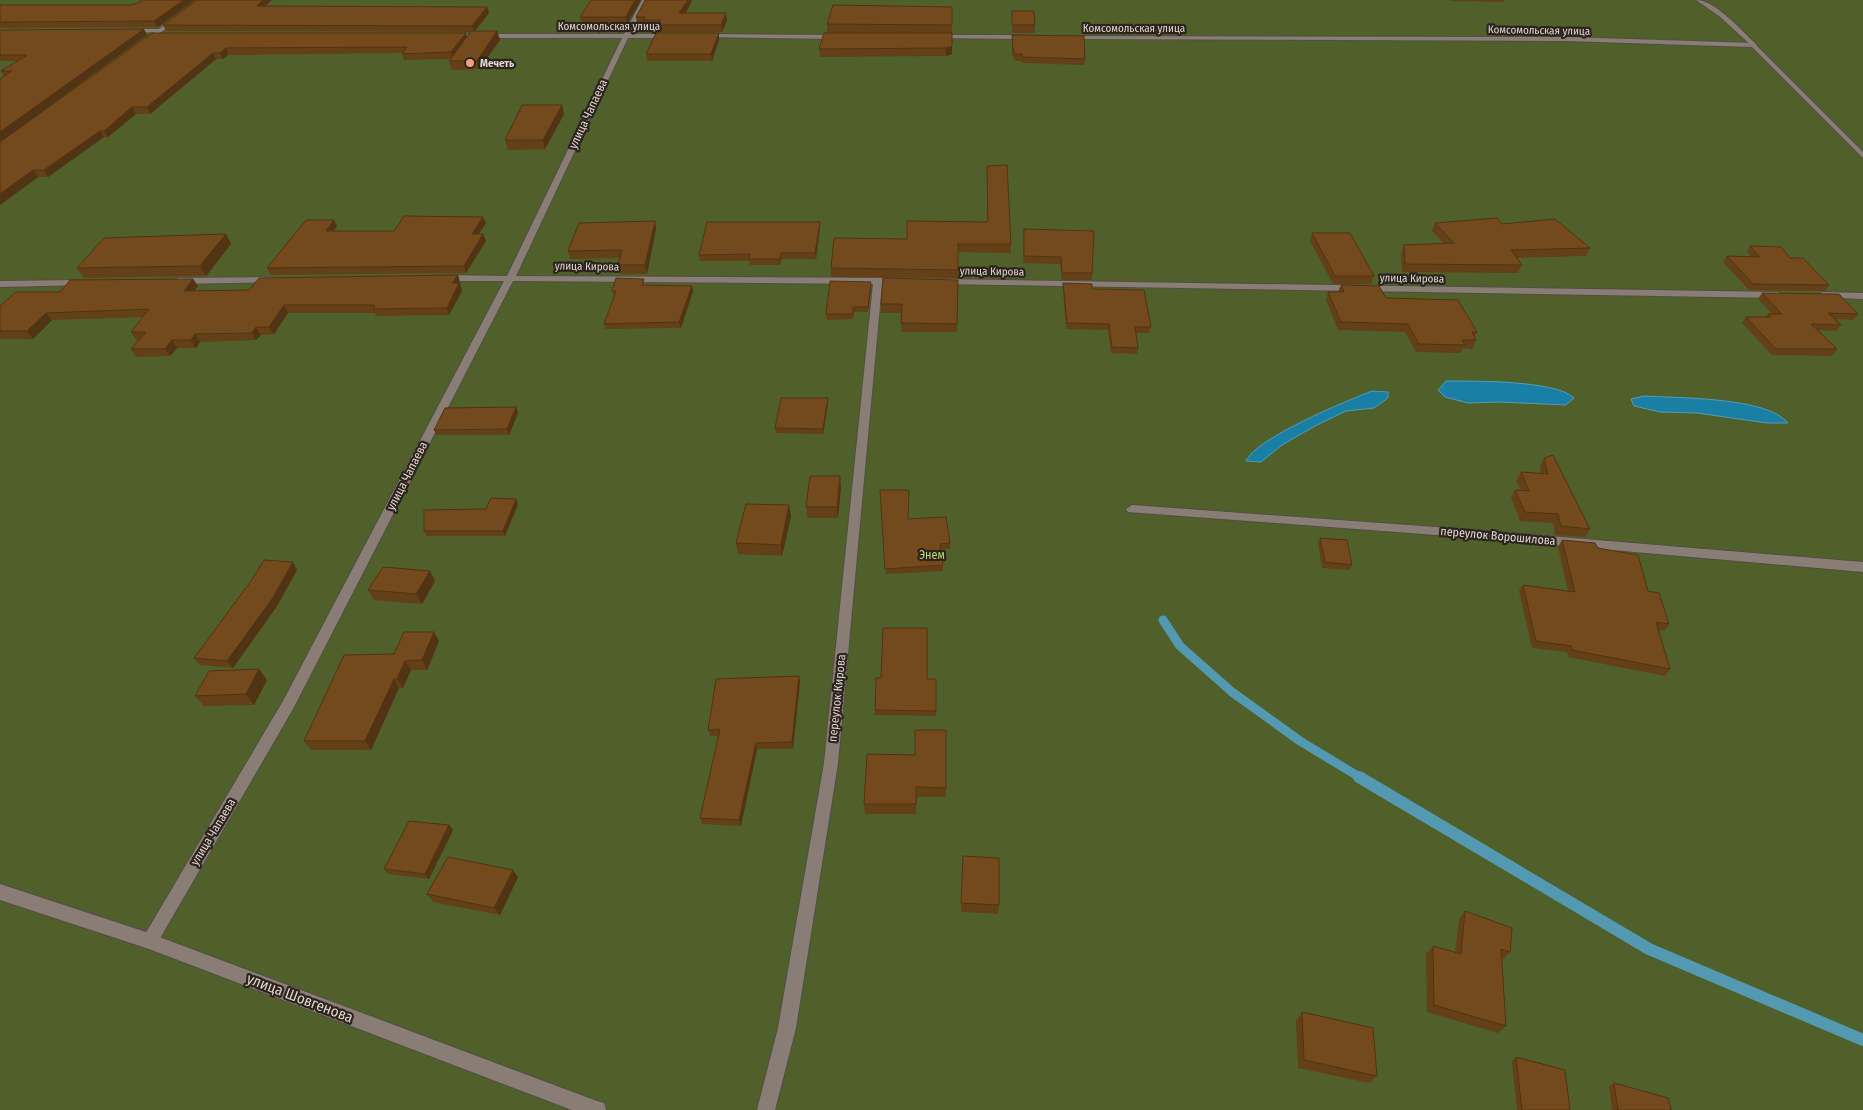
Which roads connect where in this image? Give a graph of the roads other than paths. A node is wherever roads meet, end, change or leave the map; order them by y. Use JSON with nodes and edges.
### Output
{"nodes":[{"id":1,"x":202,"y":0,"type":"edge"},
{"id":2,"x":645,"y":0,"type":"edge"},
{"id":3,"x":1699,"y":0,"type":"edge"},
{"id":4,"x":120,"y":31,"type":"edge"},
{"id":5,"x":159,"y":34,"type":"junction"},
{"id":6,"x":439,"y":36,"type":"edge"},
{"id":7,"x":626,"y":36,"type":"junction"},
{"id":8,"x":675,"y":36,"type":"edge"},
{"id":9,"x":695,"y":36,"type":"edge"},
{"id":10,"x":843,"y":37,"type":"edge"},
{"id":11,"x":922,"y":37,"type":"edge"},
{"id":12,"x":1041,"y":37,"type":"edge"},
{"id":13,"x":1061,"y":38,"type":"edge"},
{"id":14,"x":1754,"y":45,"type":"junction"},
{"id":15,"x":139,"y":46,"type":"edge"},
{"id":16,"x":1863,"y":156,"type":"edge"},
{"id":17,"x":511,"y":277,"type":"junction"},
{"id":18,"x":432,"y":278,"type":"edge"},
{"id":19,"x":285,"y":280,"type":"edge"},
{"id":20,"x":878,"y":281,"type":"junction"},
{"id":21,"x":908,"y":281,"type":"edge"},
{"id":22,"x":88,"y":282,"type":"edge"},
{"id":23,"x":167,"y":282,"type":"edge"},
{"id":24,"x":928,"y":282,"type":"edge"},
{"id":25,"x":0,"y":284,"type":"edge"},
{"id":26,"x":1784,"y":295,"type":"edge"},
{"id":27,"x":1814,"y":295,"type":"edge"},
{"id":28,"x":1863,"y":296,"type":"edge"},
{"id":29,"x":1132,"y":509,"type":"dead end"},
{"id":30,"x":1863,"y":567,"type":"edge"},
{"id":31,"x":0,"y":892,"type":"edge"},
{"id":32,"x":149,"y":941,"type":"junction"},
{"id":33,"x":598,"y":1110,"type":"edge"},
{"id":34,"x":766,"y":1110,"type":"edge"}],
"edges":[{"from":1,"to":5,"type":"street"},
{"from":2,"to":7,"type":"street","name":"улица Чапаева"},
{"from":3,"to":14,"type":"street"},
{"from":4,"to":5,"type":"street"},
{"from":5,"to":15,"type":"street"},
{"from":6,"to":7,"type":"street","name":"Комсомольская улица"},
{"from":7,"to":8,"type":"street","name":"Комсомольская улица"},
{"from":7,"to":17,"type":"street","name":"улица Чапаева"},
{"from":9,"to":10,"type":"street"},
{"from":11,"to":12,"type":"street"},
{"from":13,"to":14,"type":"street","name":"Комсомольская улица"},
{"from":14,"to":16,"type":"street"},
{"from":17,"to":18,"type":"street","name":"улица Кирова"},
{"from":17,"to":20,"type":"street","name":"улица Кирова"},
{"from":17,"to":32,"type":"street","name":"улица Чапаева"},
{"from":19,"to":23,"type":"street"},
{"from":20,"to":21,"type":"street","name":"улица Кирова"},
{"from":20,"to":34,"type":"street","name":"переулок Кирова"},
{"from":22,"to":25,"type":"street"},
{"from":24,"to":26,"type":"street","name":"улица Кирова"},
{"from":27,"to":28,"type":"street"},
{"from":29,"to":30,"type":"street","name":"переулок Ворошилова"},
{"from":31,"to":32,"type":"street","name":"улица Шовгенова"},
{"from":32,"to":33,"type":"street","name":"улица Шовгенова"}]}
